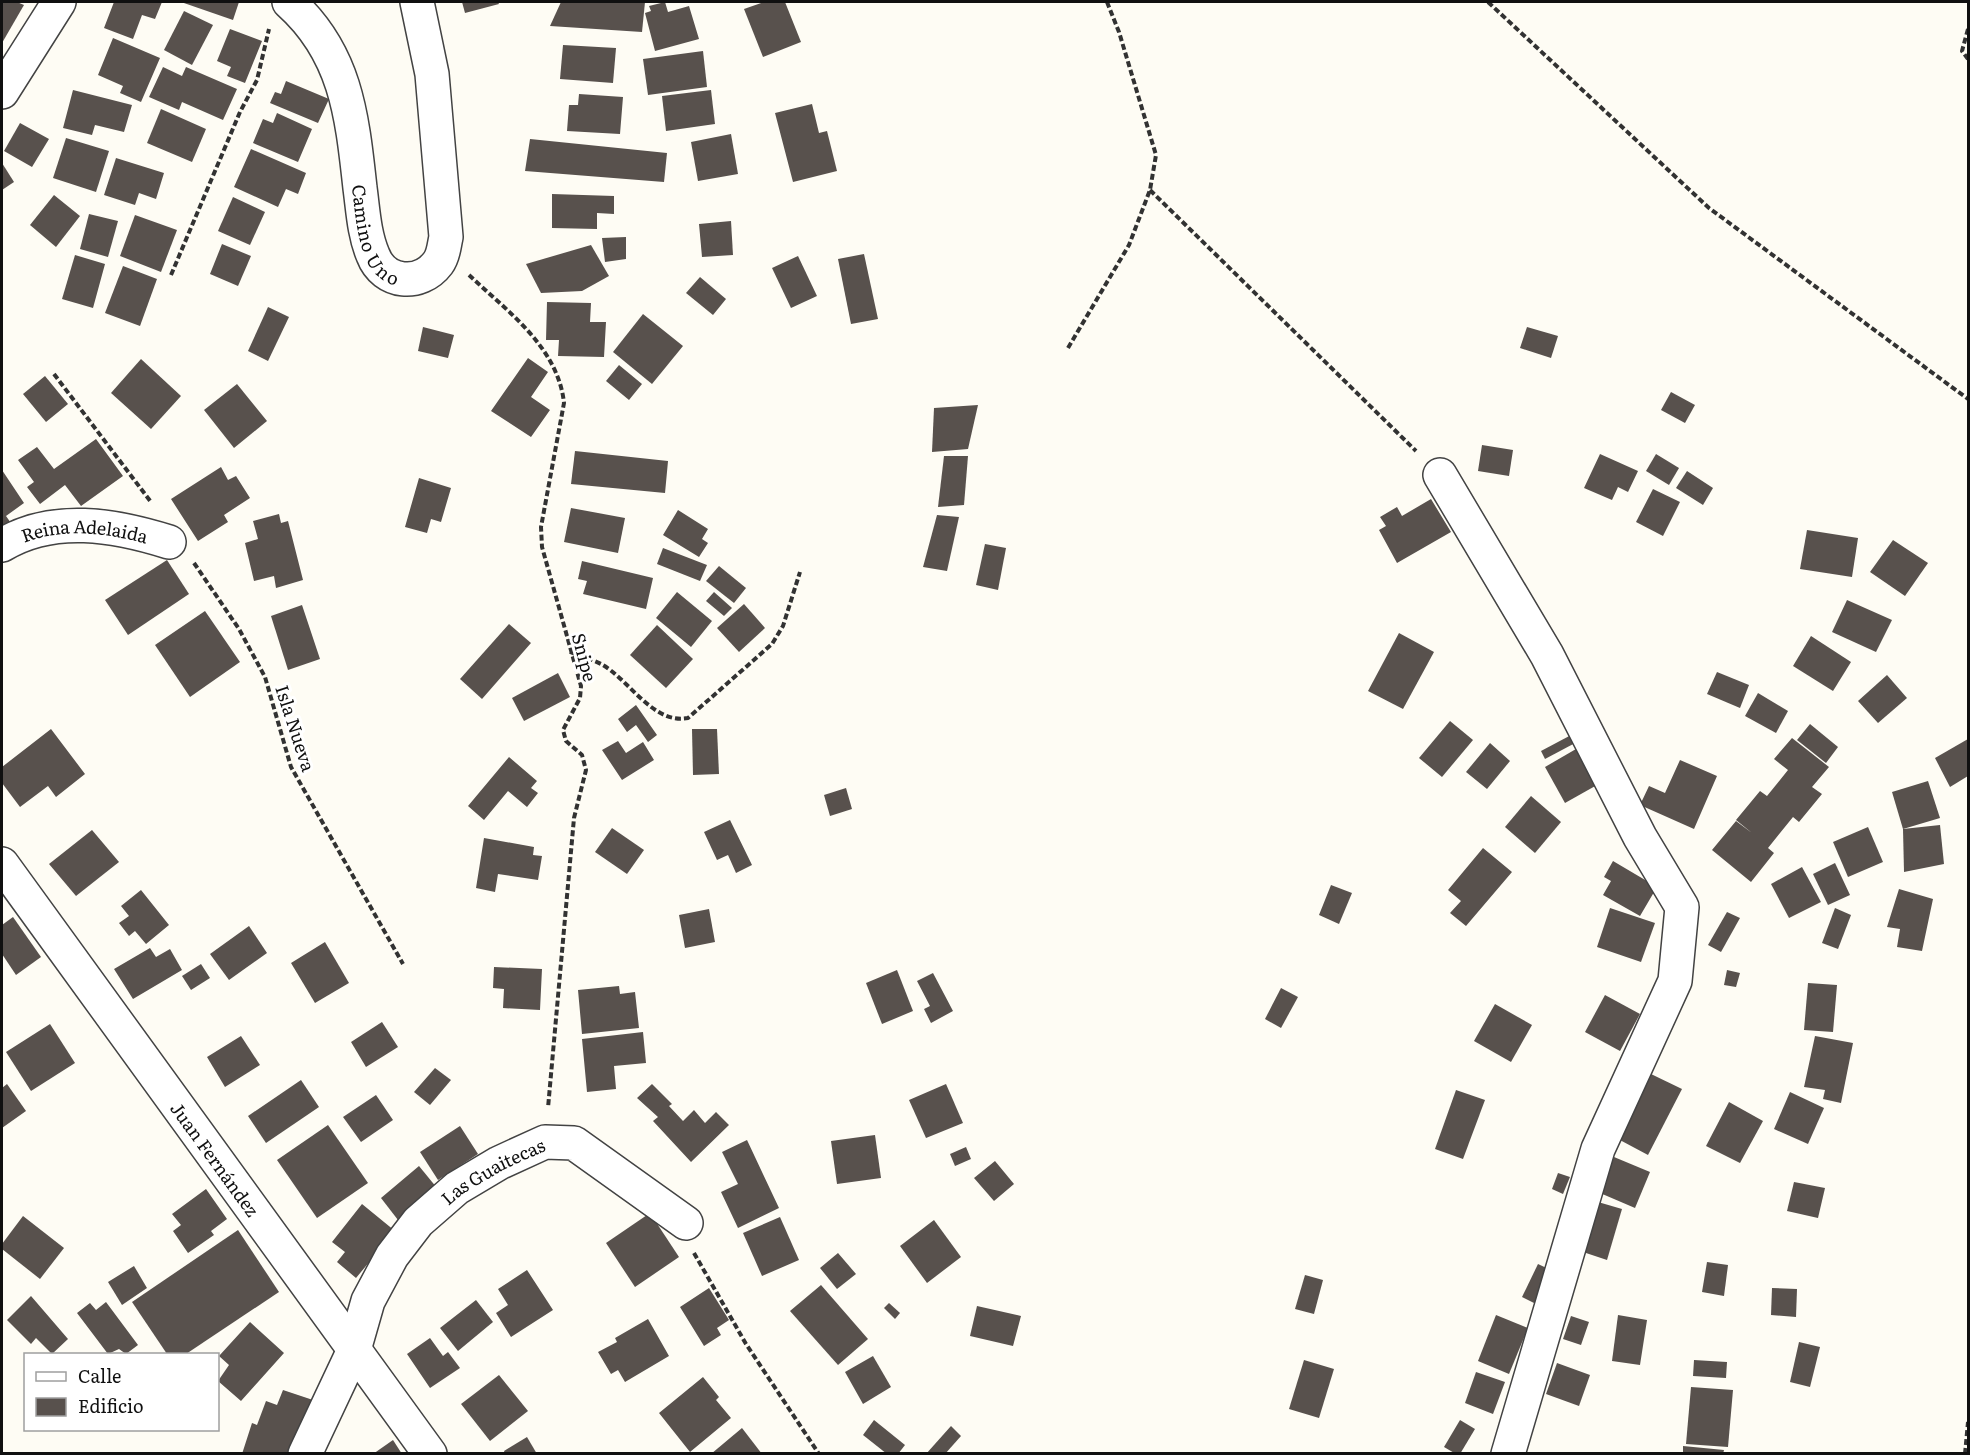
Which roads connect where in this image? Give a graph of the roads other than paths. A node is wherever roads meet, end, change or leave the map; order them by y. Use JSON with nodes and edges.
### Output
{"nodes":[{"id":1,"x":59,"y":2,"type":"edge"},
{"id":2,"x":417,"y":2,"type":"edge"},
{"id":3,"x":298,"y":10,"type":"edge"},
{"id":4,"x":2,"y":92,"type":"edge"},
{"id":5,"x":1440,"y":475,"type":"road end"},
{"id":6,"x":169,"y":542,"type":"road end"},
{"id":7,"x":2,"y":545,"type":"edge"},
{"id":8,"x":2,"y":864,"type":"edge"},
{"id":9,"x":686,"y":1223,"type":"road end"},
{"id":10,"x":354,"y":1350,"type":"junction"},
{"id":11,"x":305,"y":1454,"type":"edge"},
{"id":12,"x":430,"y":1454,"type":"edge"},
{"id":13,"x":1508,"y":1454,"type":"edge"}],
"edges":[{"from":1,"to":4,"type":"street"},
{"from":2,"to":3,"type":"street","name":"Camino Uno"},
{"from":5,"to":13,"type":"street"},
{"from":6,"to":7,"type":"street","name":"Reina Adelaida"},
{"from":8,"to":10,"type":"street","name":"Juan Fernández"},
{"from":9,"to":10,"type":"street","name":"Las Guaitecas"},
{"from":10,"to":11,"type":"street","name":"Las Guaitecas"},
{"from":10,"to":12,"type":"street","name":"Juan Fernández"}]}
